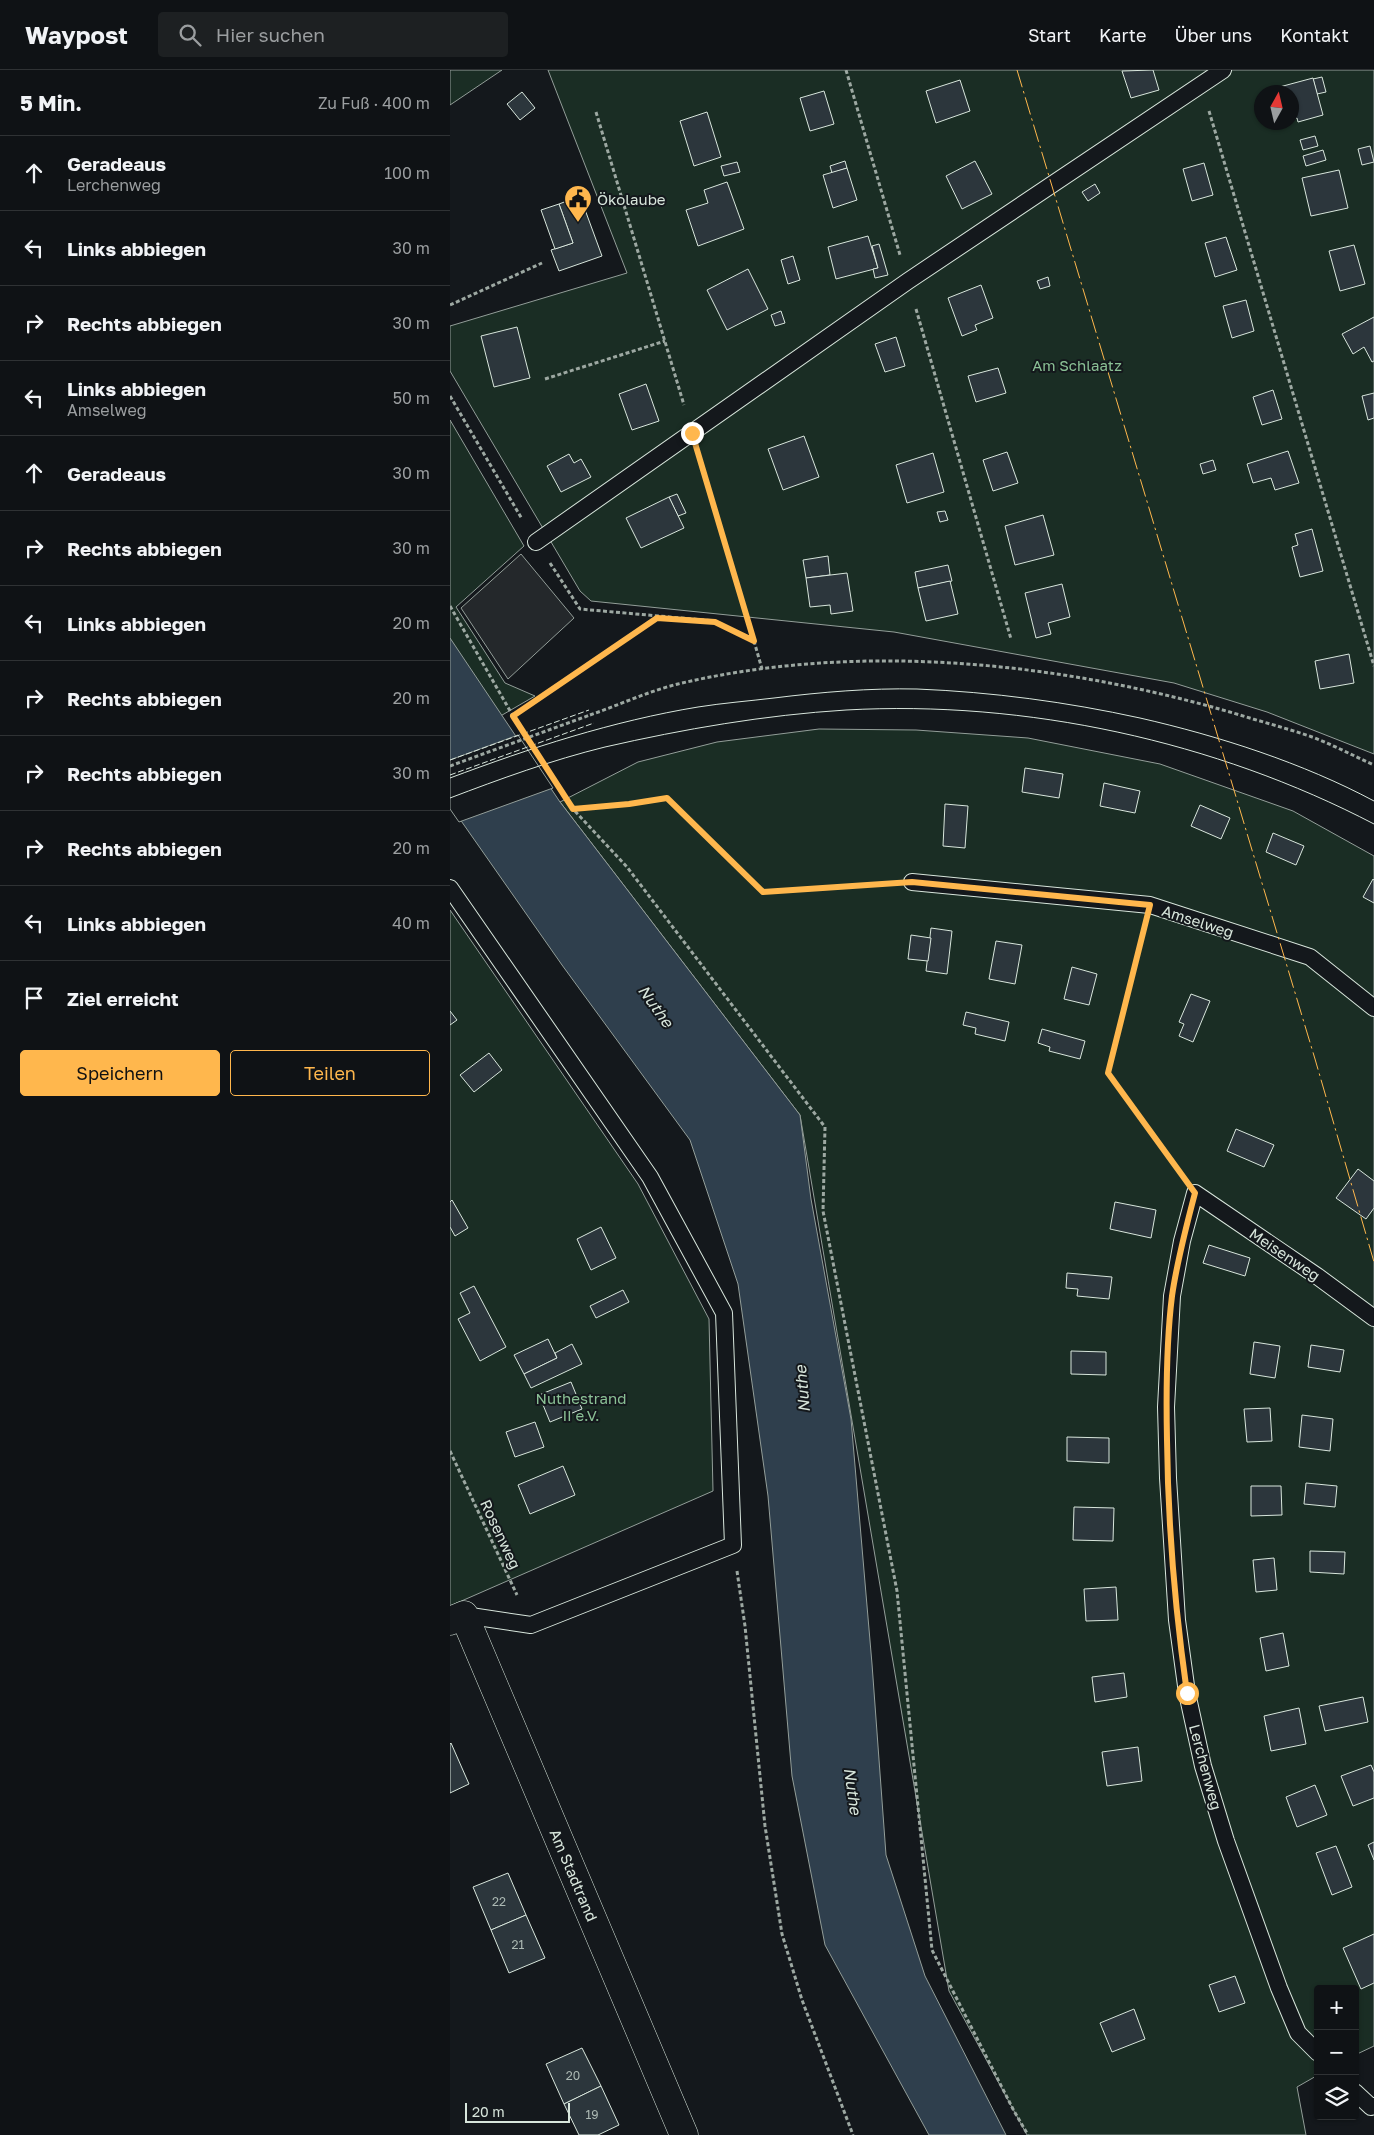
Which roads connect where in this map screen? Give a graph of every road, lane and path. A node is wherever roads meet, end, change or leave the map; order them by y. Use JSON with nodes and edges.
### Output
{"nodes":[{"id":1,"x":846,"y":70,"type":"edge"},
{"id":2,"x":1223,"y":70,"type":"edge"},
{"id":3,"x":1201,"y":85,"type":"junction"},
{"id":4,"x":596,"y":112,"type":"dead end"},
{"id":5,"x":542,"y":263,"type":"dead end"},
{"id":6,"x":908,"y":281,"type":"junction"},
{"id":7,"x":450,"y":305,"type":"edge"},
{"id":8,"x":665,"y":342,"type":"junction"},
{"id":9,"x":545,"y":378,"type":"dead end"},
{"id":10,"x":450,"y":396,"type":"edge"},
{"id":11,"x":692,"y":433,"type":"junction"},
{"id":12,"x":536,"y":542,"type":"junction"},
{"id":13,"x":450,"y":606,"type":"edge"},
{"id":14,"x":657,"y":618,"type":"junction"},
{"id":15,"x":1011,"y":639,"type":"dead end"},
{"id":16,"x":754,"y":641,"type":"junction"},
{"id":17,"x":1374,"y":666,"type":"edge"},
{"id":18,"x":762,"y":670,"type":"junction"},
{"id":19,"x":513,"y":716,"type":"junction"},
{"id":20,"x":1374,"y":764,"type":"edge"},
{"id":21,"x":450,"y":766,"type":"edge"},
{"id":22,"x":573,"y":809,"type":"junction"},
{"id":23,"x":912,"y":882,"type":"joint"},
{"id":24,"x":450,"y":888,"type":"edge"},
{"id":25,"x":1150,"y":905,"type":"junction"},
{"id":26,"x":1374,"y":1008,"type":"edge"},
{"id":27,"x":1195,"y":1193,"type":"junction"},
{"id":28,"x":1374,"y":1318,"type":"edge"},
{"id":29,"x":450,"y":1452,"type":"edge"},
{"id":30,"x":733,"y":1545,"type":"junction"},
{"id":31,"x":457,"y":1618,"type":"edge"},
{"id":32,"x":531,"y":1625,"type":"junction"},
{"id":33,"x":1314,"y":2049,"type":"edge"},
{"id":34,"x":1359,"y":2096,"type":"edge"},
{"id":35,"x":1374,"y":2106,"type":"edge"},
{"id":36,"x":684,"y":2135,"type":"edge"},
{"id":37,"x":853,"y":2135,"type":"edge"},
{"id":38,"x":1028,"y":2135,"type":"edge"}],
"edges":[{"from":1,"to":6,"type":"path"},
{"from":2,"to":3,"type":"lane"},
{"from":3,"to":6,"type":"lane"},
{"from":3,"to":17,"type":"path"},
{"from":4,"to":8,"type":"path"},
{"from":5,"to":7,"type":"path"},
{"from":6,"to":11,"type":"lane"},
{"from":6,"to":15,"type":"path"},
{"from":8,"to":9,"type":"path"},
{"from":8,"to":11,"type":"path"},
{"from":10,"to":12,"type":"path"},
{"from":11,"to":12,"type":"lane"},
{"from":11,"to":16,"type":"path"},
{"from":12,"to":14,"type":"path"},
{"from":13,"to":19,"type":"path"},
{"from":14,"to":16,"type":"path"},
{"from":14,"to":19,"type":"path"},
{"from":16,"to":18,"type":"path"},
{"from":18,"to":20,"type":"path"},
{"from":18,"to":21,"type":"path","bridge":true},
{"from":19,"to":22,"type":"path"},
{"from":22,"to":23,"type":"path"},
{"from":22,"to":38,"type":"path"},
{"from":23,"to":25,"type":"lane","name":"Amselweg"},
{"from":24,"to":30,"type":"lane"},
{"from":25,"to":26,"type":"lane","name":"Amselweg"},
{"from":25,"to":27,"type":"path"},
{"from":27,"to":28,"type":"lane","name":"Meisenweg"},
{"from":27,"to":33,"type":"lane","name":"Lerchenweg"},
{"from":29,"to":32,"type":"path","name":"Rosenweg"},
{"from":30,"to":32,"type":"lane"},
{"from":30,"to":37,"type":"path"},
{"from":31,"to":32,"type":"lane"},
{"from":31,"to":36,"type":"street","name":"Am Stadtrand"},
{"from":34,"to":35,"type":"lane"}]}
